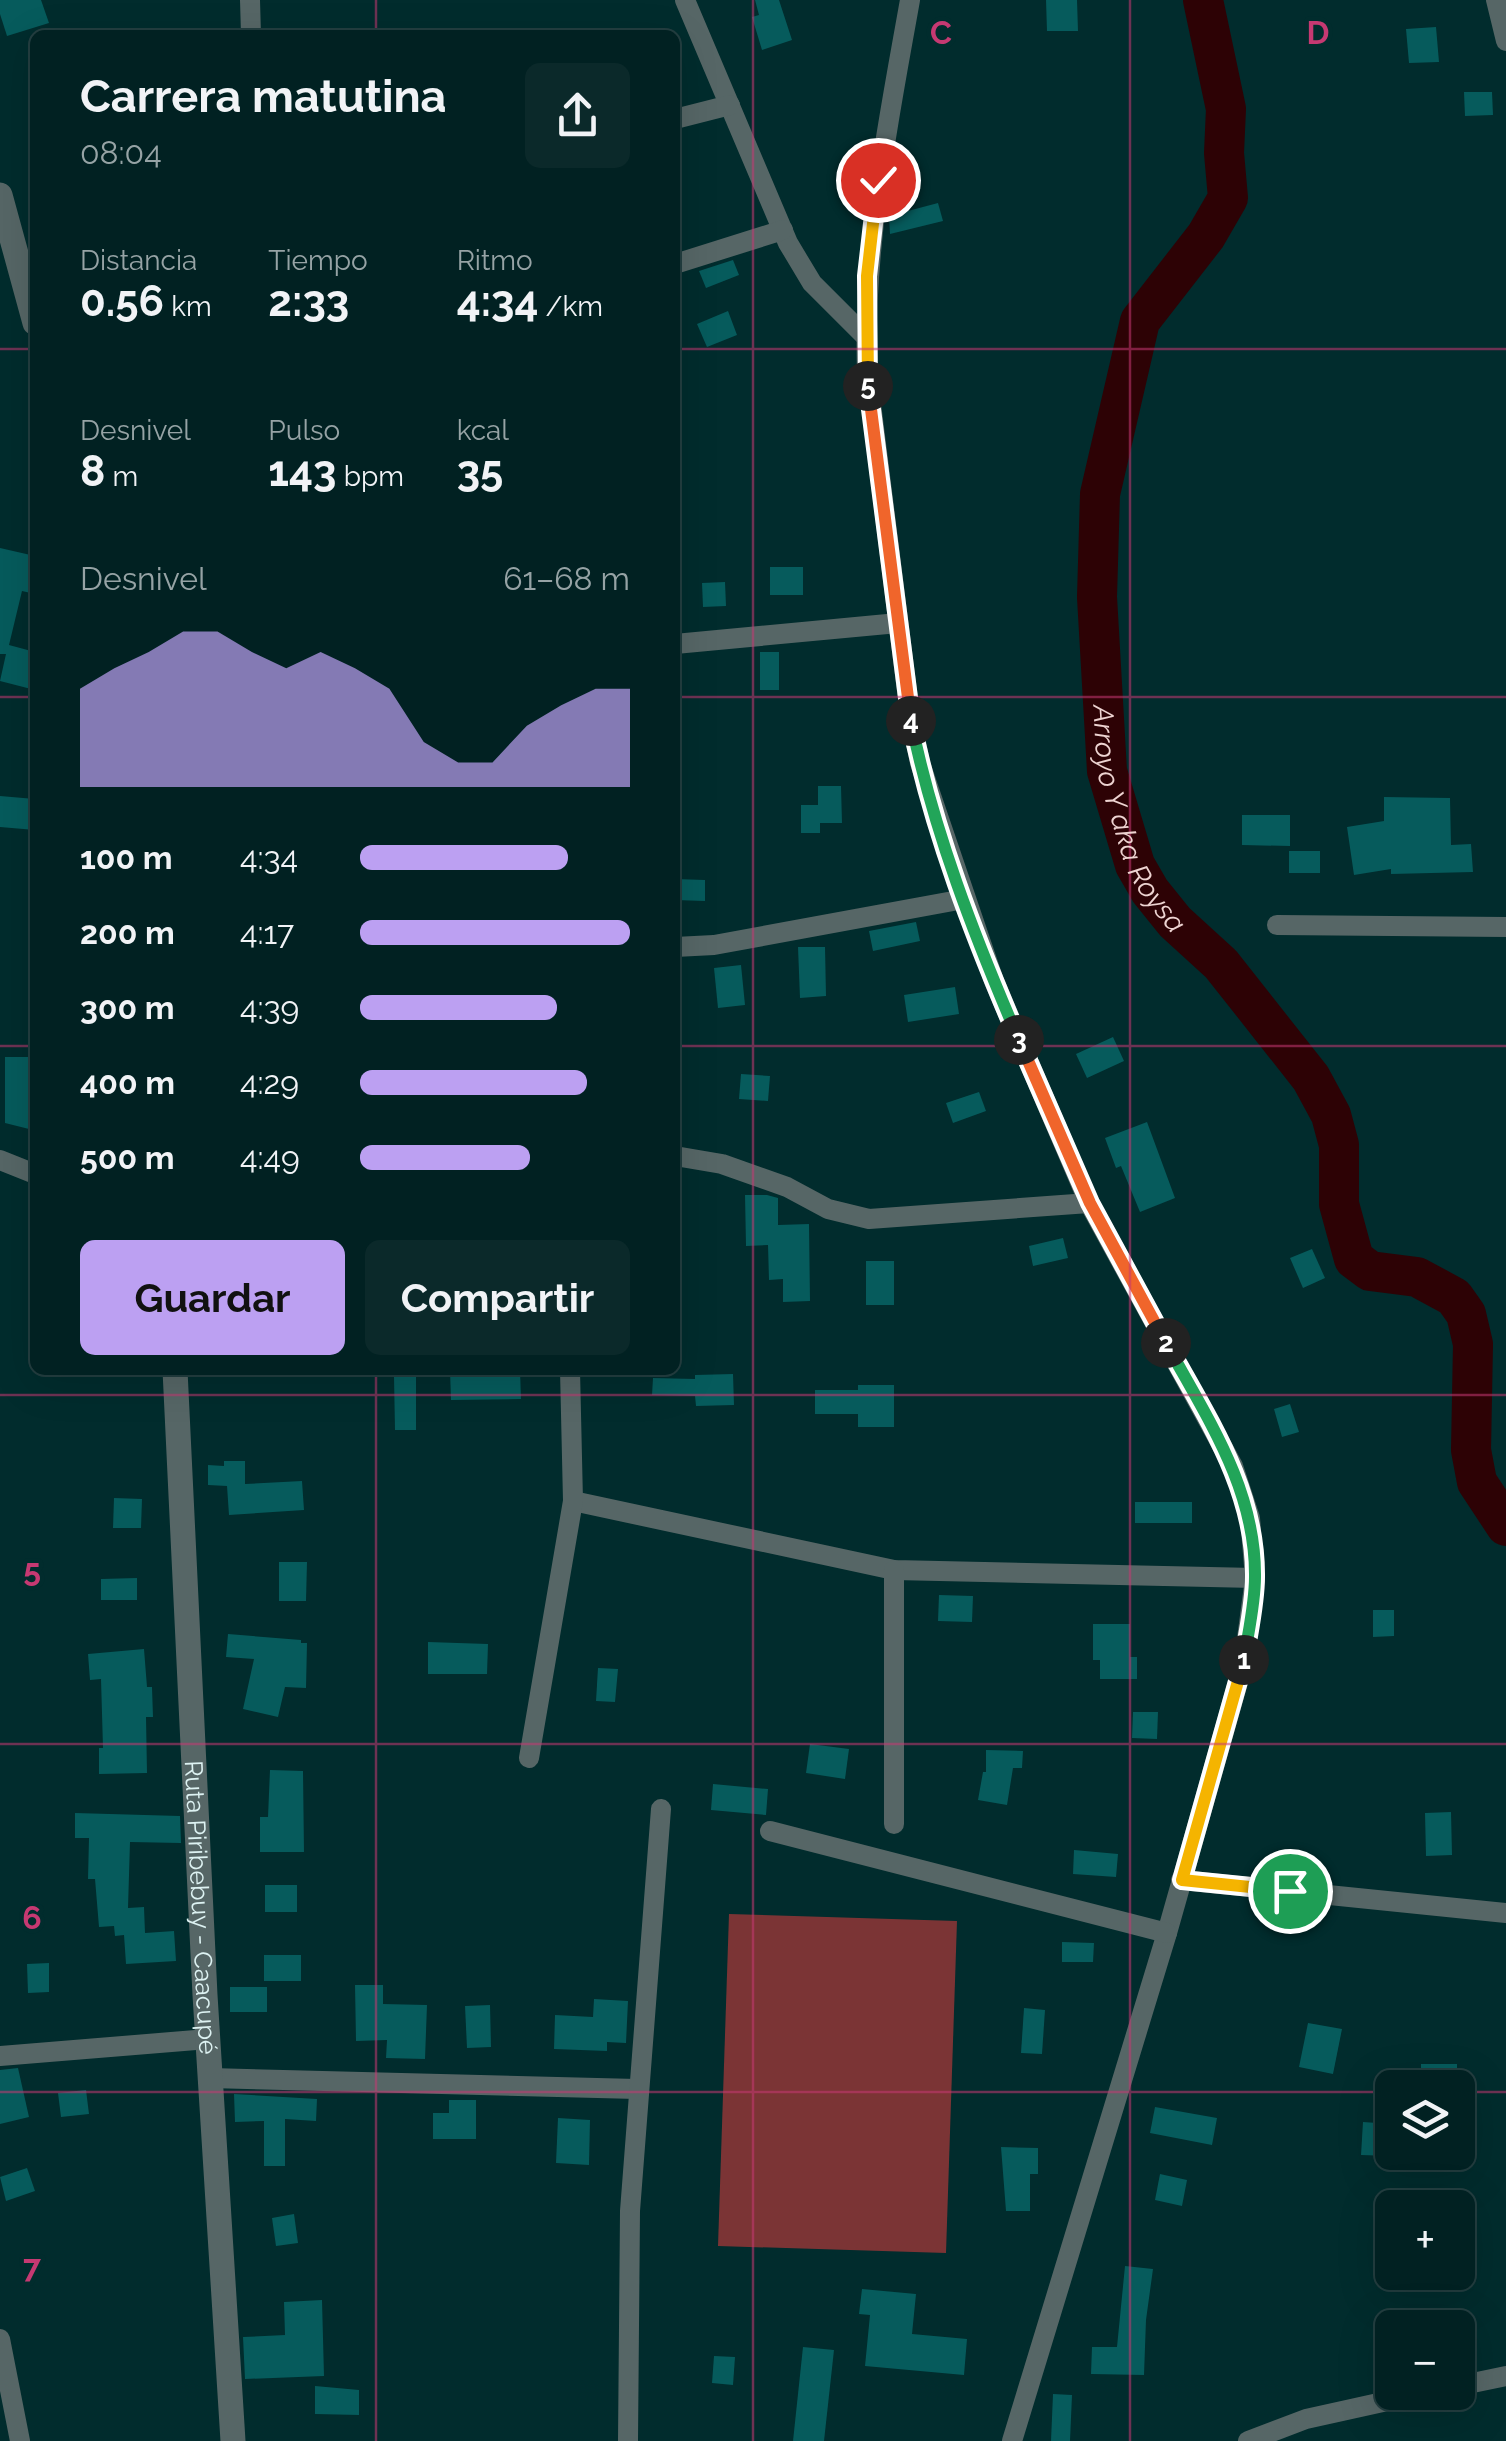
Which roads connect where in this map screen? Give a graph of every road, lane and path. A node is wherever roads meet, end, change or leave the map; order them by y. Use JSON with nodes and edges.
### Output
{"nodes":[{"id":1,"x":250,"y":0,"type":"edge"},
{"id":2,"x":685,"y":0,"type":"edge"},
{"id":3,"x":910,"y":0,"type":"edge"},
{"id":4,"x":1496,"y":0,"type":"edge"},
{"id":5,"x":251,"y":30,"type":"edge"},
{"id":6,"x":1506,"y":42,"type":"edge"},
{"id":7,"x":730,"y":105,"type":"junction"},
{"id":8,"x":680,"y":118,"type":"edge"},
{"id":9,"x":0,"y":195,"type":"edge"},
{"id":10,"x":783,"y":230,"type":"junction"},
{"id":11,"x":680,"y":262,"type":"edge"},
{"id":12,"x":30,"y":305,"type":"edge"},
{"id":13,"x":866,"y":337,"type":"junction"},
{"id":14,"x":898,"y":623,"type":"junction"},
{"id":15,"x":680,"y":644,"type":"edge"},
{"id":16,"x":964,"y":899,"type":"junction"},
{"id":17,"x":1277,"y":925,"type":"dead end"},
{"id":18,"x":1506,"y":927,"type":"edge"},
{"id":19,"x":680,"y":947,"type":"edge"},
{"id":20,"x":680,"y":1157,"type":"edge"},
{"id":21,"x":0,"y":1160,"type":"edge"},
{"id":22,"x":30,"y":1172,"type":"edge"},
{"id":23,"x":1090,"y":1203,"type":"junction"},
{"id":24,"x":175,"y":1375,"type":"edge"},
{"id":25,"x":570,"y":1375,"type":"edge"},
{"id":26,"x":573,"y":1502,"type":"junction"},
{"id":27,"x":894,"y":1570,"type":"junction"},
{"id":28,"x":1255,"y":1578,"type":"junction"},
{"id":29,"x":529,"y":1758,"type":"dead end"},
{"id":30,"x":661,"y":1809,"type":"dead end"},
{"id":31,"x":894,"y":1824,"type":"dead end"},
{"id":32,"x":770,"y":1832,"type":"dead end"},
{"id":33,"x":1182,"y":1880,"type":"junction"},
{"id":34,"x":1506,"y":1913,"type":"edge"},
{"id":35,"x":1167,"y":1933,"type":"junction"},
{"id":36,"x":208,"y":2040,"type":"junction"},
{"id":37,"x":0,"y":2056,"type":"edge"},
{"id":38,"x":210,"y":2078,"type":"junction"},
{"id":39,"x":637,"y":2089,"type":"junction"},
{"id":40,"x":0,"y":2339,"type":"edge"},
{"id":41,"x":1506,"y":2376,"type":"edge"},
{"id":42,"x":1475,"y":2382,"type":"edge"},
{"id":43,"x":1375,"y":2404,"type":"edge"},
{"id":44,"x":20,"y":2441,"type":"edge"},
{"id":45,"x":231,"y":2441,"type":"edge"},
{"id":46,"x":628,"y":2441,"type":"edge"},
{"id":47,"x":1012,"y":2441,"type":"edge"},
{"id":48,"x":1248,"y":2441,"type":"edge"}],
"edges":[{"from":1,"to":5,"type":"street"},
{"from":2,"to":7,"type":"street"},
{"from":3,"to":13,"type":"street"},
{"from":4,"to":6,"type":"street"},
{"from":7,"to":8,"type":"street"},
{"from":7,"to":10,"type":"street"},
{"from":9,"to":12,"type":"street"},
{"from":10,"to":11,"type":"street"},
{"from":10,"to":13,"type":"street"},
{"from":13,"to":14,"type":"street"},
{"from":14,"to":15,"type":"street"},
{"from":14,"to":16,"type":"street"},
{"from":16,"to":19,"type":"street"},
{"from":16,"to":23,"type":"street"},
{"from":17,"to":18,"type":"street"},
{"from":20,"to":23,"type":"street"},
{"from":21,"to":22,"type":"street"},
{"from":23,"to":28,"type":"street"},
{"from":24,"to":36,"type":"street","name":"Ruta Piribebuy - Caacupé"},
{"from":25,"to":26,"type":"street"},
{"from":26,"to":27,"type":"street"},
{"from":26,"to":29,"type":"street"},
{"from":27,"to":28,"type":"street"},
{"from":27,"to":31,"type":"street"},
{"from":28,"to":33,"type":"street"},
{"from":30,"to":39,"type":"street"},
{"from":32,"to":35,"type":"street"},
{"from":33,"to":34,"type":"street"},
{"from":33,"to":35,"type":"street"},
{"from":35,"to":47,"type":"street"},
{"from":36,"to":37,"type":"street"},
{"from":36,"to":38,"type":"street","name":"Ruta Piribebuy - Caacupé"},
{"from":38,"to":39,"type":"street"},
{"from":38,"to":45,"type":"street","name":"Ruta Piribebuy - Caacupé"},
{"from":39,"to":46,"type":"street"},
{"from":40,"to":44,"type":"street"},
{"from":41,"to":42,"type":"street"},
{"from":43,"to":48,"type":"street"}]}
